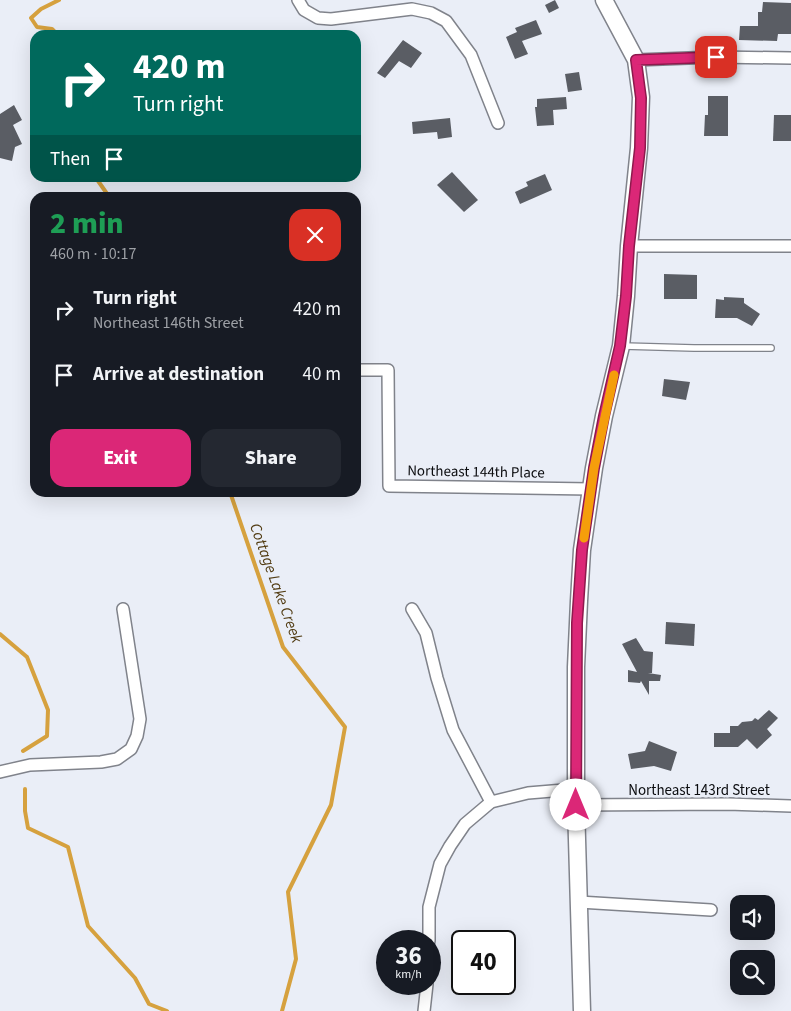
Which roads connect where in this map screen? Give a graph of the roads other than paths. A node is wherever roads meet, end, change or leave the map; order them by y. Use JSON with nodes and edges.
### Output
{"nodes":[{"id":1,"x":298,"y":0,"type":"edge"},
{"id":2,"x":604,"y":0,"type":"edge"},
{"id":3,"x":791,"y":58,"type":"edge"},
{"id":4,"x":636,"y":60,"type":"junction"},
{"id":5,"x":498,"y":123,"type":"dead end"},
{"id":6,"x":629,"y":246,"type":"junction"},
{"id":7,"x":791,"y":246,"type":"edge"},
{"id":8,"x":620,"y":346,"type":"junction"},
{"id":9,"x":771,"y":348,"type":"dead end"},
{"id":10,"x":361,"y":370,"type":"edge"},
{"id":11,"x":591,"y":489,"type":"junction"},
{"id":12,"x":123,"y":609,"type":"dead end"},
{"id":13,"x":412,"y":609,"type":"dead end"},
{"id":14,"x":0,"y":772,"type":"edge"},
{"id":15,"x":576,"y":797,"type":"junction"},
{"id":16,"x":491,"y":802,"type":"junction"},
{"id":17,"x":791,"y":806,"type":"edge"},
{"id":18,"x":579,"y":902,"type":"junction"},
{"id":19,"x":711,"y":910,"type":"dead end"},
{"id":20,"x":429,"y":930,"type":"edge"},
{"id":21,"x":426,"y":995,"type":"edge"},
{"id":22,"x":424,"y":1011,"type":"edge"},
{"id":23,"x":582,"y":1011,"type":"edge"}],
"edges":[{"from":1,"to":5,"type":"street"},
{"from":2,"to":4,"type":"street"},
{"from":3,"to":4,"type":"street"},
{"from":4,"to":6,"type":"street"},
{"from":6,"to":7,"type":"street"},
{"from":6,"to":8,"type":"street"},
{"from":8,"to":9,"type":"lane"},
{"from":8,"to":11,"type":"street"},
{"from":10,"to":11,"type":"street","name":"Northeast 144th Place"},
{"from":11,"to":15,"type":"street"},
{"from":12,"to":14,"type":"street"},
{"from":13,"to":16,"type":"street"},
{"from":15,"to":16,"type":"street","name":"Northeast 143rd Street"},
{"from":15,"to":17,"type":"street","name":"Northeast 143rd Street"},
{"from":15,"to":18,"type":"street"},
{"from":16,"to":20,"type":"street","name":"Northeast 143rd Street"},
{"from":18,"to":19,"type":"street"},
{"from":18,"to":23,"type":"street"},
{"from":21,"to":22,"type":"street"}]}
